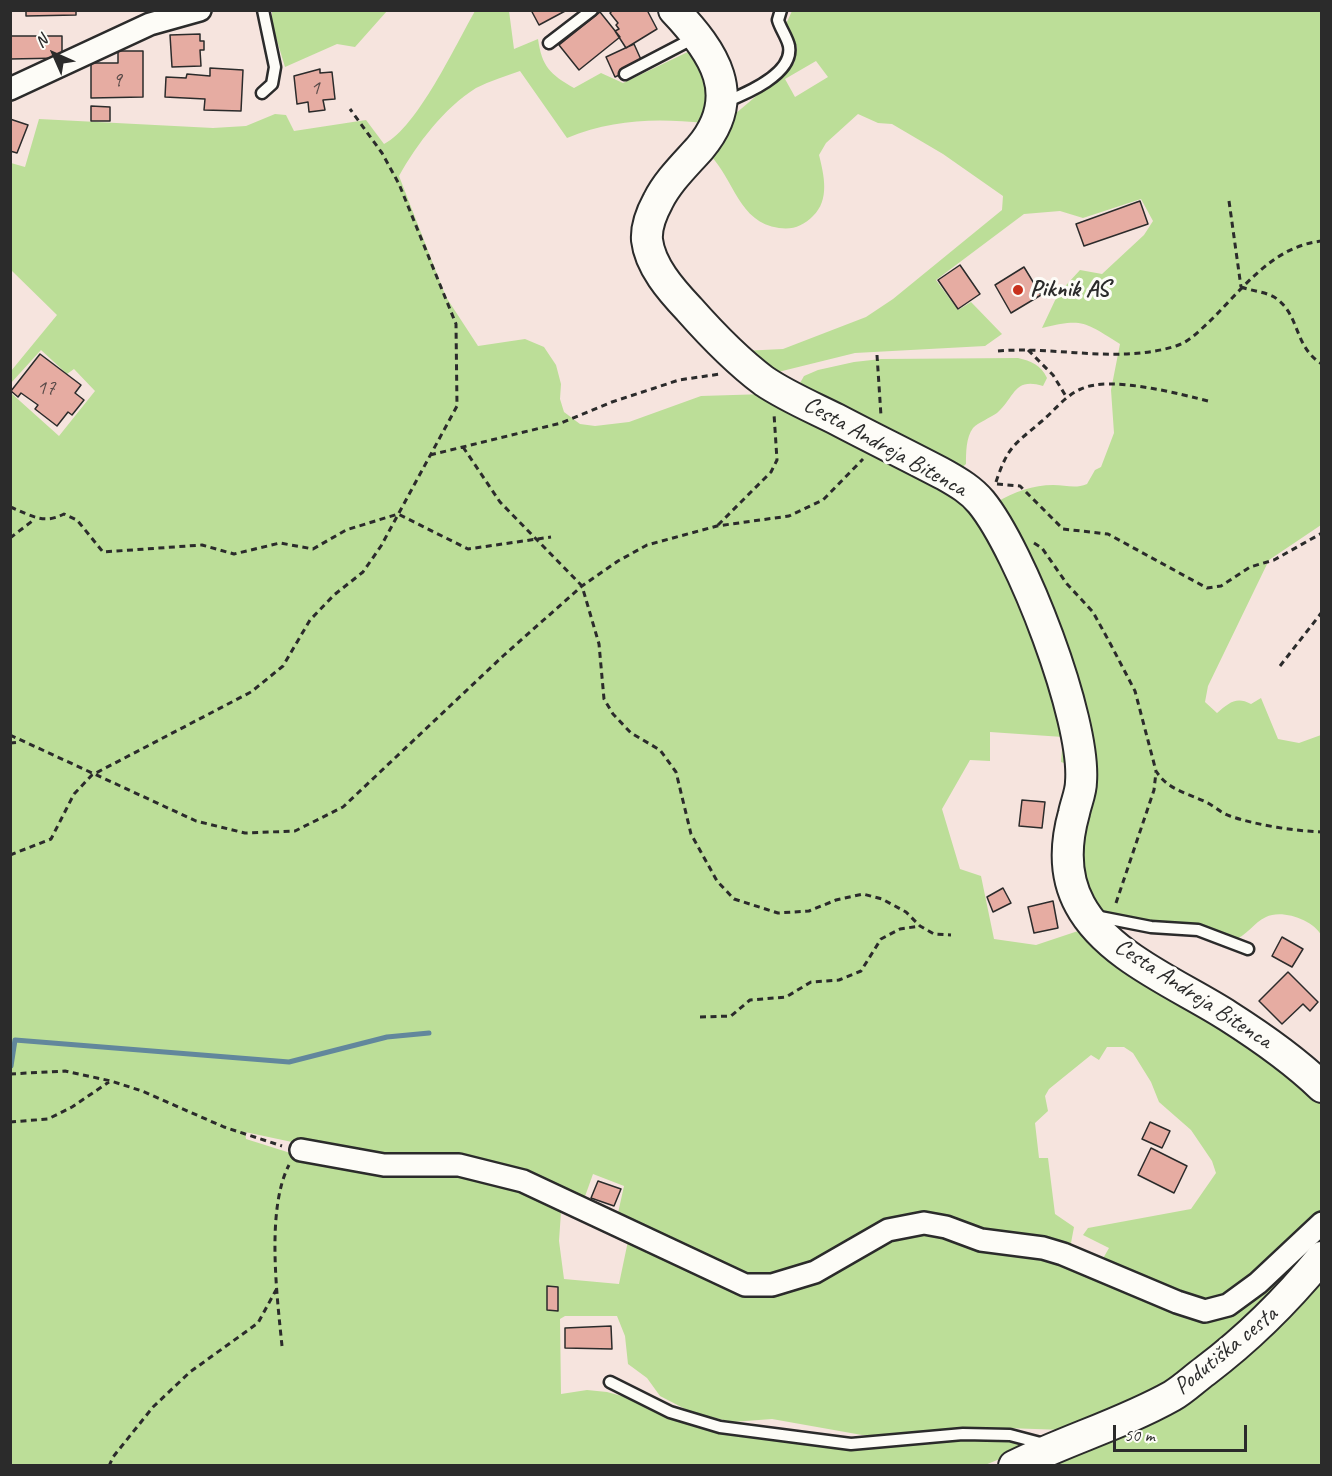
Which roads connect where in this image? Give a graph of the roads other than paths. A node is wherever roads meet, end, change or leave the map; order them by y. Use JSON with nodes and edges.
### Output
{"nodes":[{"id":1,"x":200,"y":10,"type":"edge"},
{"id":2,"x":263,"y":10,"type":"edge"},
{"id":3,"x":592,"y":10,"type":"edge"},
{"id":4,"x":674,"y":10,"type":"edge"},
{"id":5,"x":780,"y":10,"type":"edge"},
{"id":6,"x":699,"y":36,"type":"junction"},
{"id":7,"x":549,"y":42,"type":"dead end"},
{"id":8,"x":625,"y":74,"type":"dead end"},
{"id":9,"x":10,"y":89,"type":"edge"},
{"id":10,"x":262,"y":93,"type":"dead end"},
{"id":11,"x":722,"y":103,"type":"junction"},
{"id":12,"x":1086,"y":916,"type":"junction"},
{"id":13,"x":1248,"y":949,"type":"dead end"},
{"id":14,"x":1322,"y":1087,"type":"edge"},
{"id":15,"x":302,"y":1150,"type":"road end"},
{"id":16,"x":1322,"y":1224,"type":"edge"},
{"id":17,"x":1322,"y":1257,"type":"edge"},
{"id":18,"x":610,"y":1382,"type":"dead end"},
{"id":19,"x":1054,"y":1446,"type":"junction"},
{"id":20,"x":1014,"y":1466,"type":"edge"}],
"edges":[{"from":1,"to":9,"type":"street"},
{"from":2,"to":10,"type":"lane"},
{"from":3,"to":7,"type":"lane"},
{"from":4,"to":6,"type":"street"},
{"from":5,"to":11,"type":"lane"},
{"from":6,"to":8,"type":"lane"},
{"from":6,"to":11,"type":"street"},
{"from":11,"to":12,"type":"street","name":"Cesta Andreja Bitenca"},
{"from":12,"to":13,"type":"lane"},
{"from":12,"to":14,"type":"street","name":"Cesta Andreja Bitenca"},
{"from":15,"to":16,"type":"street"},
{"from":17,"to":19,"type":"street","name":"Podutiška cesta"},
{"from":18,"to":19,"type":"lane"},
{"from":19,"to":20,"type":"street","name":"Podutiška cesta"}]}
